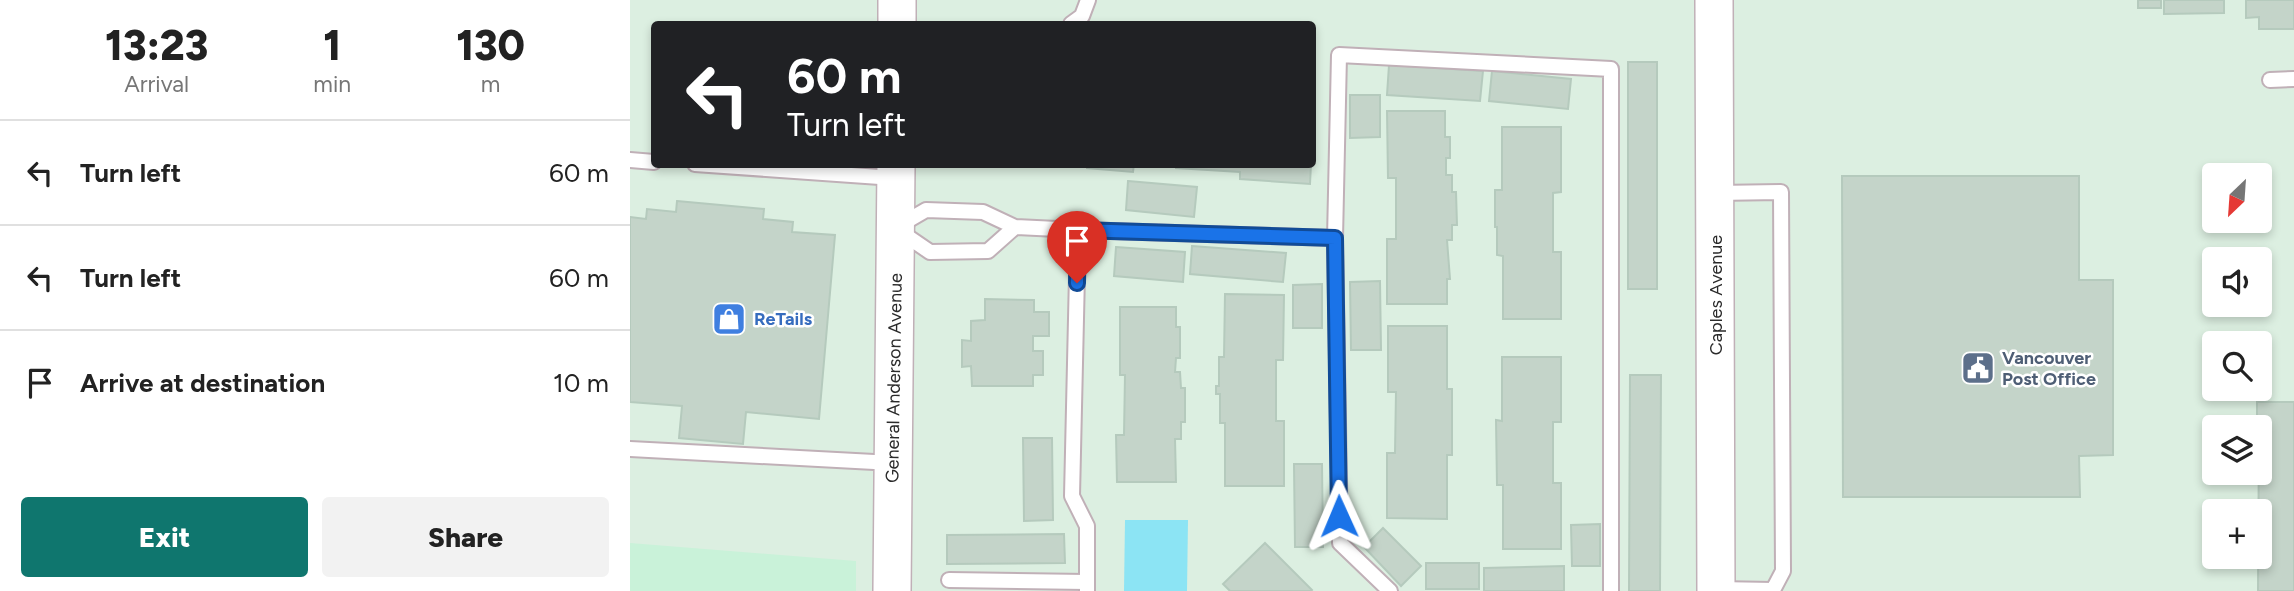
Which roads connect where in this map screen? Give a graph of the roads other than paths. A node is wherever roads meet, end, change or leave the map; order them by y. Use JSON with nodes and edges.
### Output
{"nodes":[{"id":1,"x":897,"y":0,"type":"edge"},
{"id":2,"x":1088,"y":0,"type":"edge"},
{"id":3,"x":1714,"y":0,"type":"edge"},
{"id":4,"x":897,"y":21,"type":"edge"},
{"id":5,"x":1075,"y":21,"type":"edge"},
{"id":6,"x":2294,"y":79,"type":"edge"},
{"id":7,"x":2270,"y":80,"type":"dead end"},
{"id":8,"x":630,"y":160,"type":"edge"},
{"id":9,"x":651,"y":162,"type":"edge"},
{"id":10,"x":810,"y":168,"type":"edge"},
{"id":11,"x":896,"y":171,"type":"edge"},
{"id":12,"x":1716,"y":193,"type":"junction"},
{"id":13,"x":1015,"y":227,"type":"junction"},
{"id":14,"x":895,"y":228,"type":"junction"},
{"id":15,"x":1078,"y":230,"type":"junction"},
{"id":16,"x":1335,"y":238,"type":"junction"},
{"id":17,"x":630,"y":449,"type":"edge"},
{"id":18,"x":893,"y":463,"type":"junction"},
{"id":19,"x":949,"y":580,"type":"dead end"},
{"id":20,"x":1087,"y":586,"type":"edge"},
{"id":21,"x":1716,"y":590,"type":"edge"},
{"id":22,"x":892,"y":591,"type":"edge"},
{"id":23,"x":1390,"y":591,"type":"edge"},
{"id":24,"x":1611,"y":591,"type":"edge"},
{"id":25,"x":1773,"y":591,"type":"edge"}],
"edges":[{"from":1,"to":4,"type":"street"},
{"from":2,"to":5,"type":"lane"},
{"from":3,"to":12,"type":"street","name":"Caples Avenue"},
{"from":6,"to":7,"type":"lane"},
{"from":8,"to":9,"type":"lane"},
{"from":10,"to":11,"type":"lane"},
{"from":11,"to":14,"type":"street","name":"General Anderson Avenue"},
{"from":12,"to":21,"type":"street","name":"Caples Avenue"},
{"from":12,"to":25,"type":"lane"},
{"from":13,"to":14,"type":"lane"},
{"from":13,"to":14,"type":"lane"},
{"from":13,"to":15,"type":"lane"},
{"from":14,"to":18,"type":"street","name":"General Anderson Avenue"},
{"from":15,"to":16,"type":"lane"},
{"from":15,"to":20,"type":"lane"},
{"from":16,"to":23,"type":"lane"},
{"from":16,"to":24,"type":"lane"},
{"from":17,"to":18,"type":"lane"},
{"from":18,"to":22,"type":"street","name":"General Anderson Avenue"},
{"from":19,"to":20,"type":"lane"},
{"from":21,"to":25,"type":"lane"}]}
